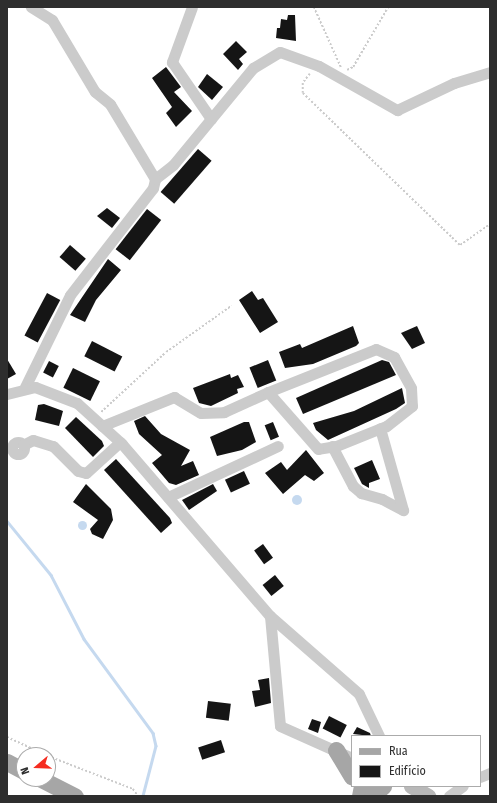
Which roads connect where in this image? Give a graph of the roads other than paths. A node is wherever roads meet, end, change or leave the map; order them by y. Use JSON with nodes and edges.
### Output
{"nodes":[{"id":1,"x":31,"y":7,"type":"edge"},
{"id":2,"x":192,"y":7,"type":"edge"},
{"id":3,"x":490,"y":72,"type":"edge"},
{"id":4,"x":211,"y":119,"type":"junction"},
{"id":5,"x":155,"y":179,"type":"junction"},
{"id":6,"x":25,"y":387,"type":"junction"},
{"id":7,"x":268,"y":392,"type":"junction"},
{"id":8,"x":7,"y":394,"type":"edge"},
{"id":9,"x":99,"y":423,"type":"junction"},
{"id":10,"x":380,"y":428,"type":"junction"},
{"id":11,"x":120,"y":442,"type":"junction"},
{"id":12,"x":23,"y":445,"type":"dead end"},
{"id":13,"x":278,"y":446,"type":"dead end"},
{"id":14,"x":332,"y":446,"type":"junction"},
{"id":15,"x":168,"y":497,"type":"junction"},
{"id":16,"x":270,"y":616,"type":"junction"},
{"id":17,"x":376,"y":733,"type":"edge"},
{"id":18,"x":336,"y":750,"type":"junction"},
{"id":19,"x":351,"y":758,"type":"edge"},
{"id":20,"x":7,"y":762,"type":"edge"},
{"id":21,"x":16,"y":767,"type":"edge"},
{"id":22,"x":351,"y":772,"type":"edge"},
{"id":23,"x":56,"y":786,"type":"edge"},
{"id":24,"x":376,"y":787,"type":"edge"},
{"id":25,"x":412,"y":787,"type":"edge"},
{"id":26,"x":462,"y":787,"type":"edge"},
{"id":27,"x":363,"y":789,"type":"edge"},
{"id":28,"x":75,"y":796,"type":"edge"},
{"id":29,"x":428,"y":796,"type":"edge"},
{"id":30,"x":449,"y":796,"type":"edge"}],
"edges":[{"from":1,"to":5,"type":"street"},
{"from":2,"to":4,"type":"street"},
{"from":3,"to":4,"type":"street"},
{"from":4,"to":5,"type":"street"},
{"from":5,"to":6,"type":"street"},
{"from":6,"to":8,"type":"street"},
{"from":6,"to":9,"type":"street"},
{"from":7,"to":9,"type":"street"},
{"from":7,"to":10,"type":"street"},
{"from":7,"to":14,"type":"street"},
{"from":9,"to":11,"type":"street"},
{"from":10,"to":14,"type":"street"},
{"from":10,"to":14,"type":"street"},
{"from":11,"to":12,"type":"street"},
{"from":11,"to":15,"type":"street"},
{"from":13,"to":15,"type":"street"},
{"from":15,"to":16,"type":"street"},
{"from":16,"to":17,"type":"street"},
{"from":16,"to":18,"type":"street"},
{"from":18,"to":19,"type":"street"},
{"from":18,"to":22,"type":"main road"},
{"from":20,"to":21,"type":"main road"},
{"from":23,"to":28,"type":"main road"},
{"from":24,"to":27,"type":"main road"},
{"from":25,"to":29,"type":"street"},
{"from":26,"to":30,"type":"street"}]}
